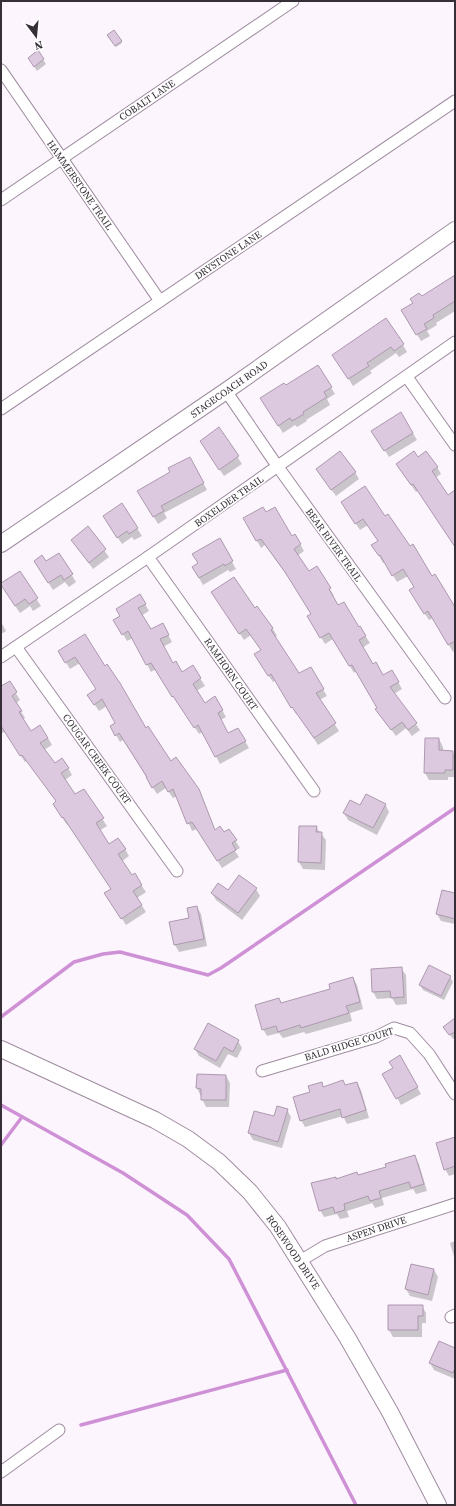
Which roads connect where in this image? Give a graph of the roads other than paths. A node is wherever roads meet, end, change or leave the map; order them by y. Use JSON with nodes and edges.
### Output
{"nodes":[{"id":1,"x":293,"y":1,"type":"edge"},
{"id":2,"x":1,"y":70,"type":"edge"},
{"id":3,"x":455,"y":102,"type":"edge"},
{"id":4,"x":62,"y":158,"type":"junction"},
{"id":5,"x":1,"y":200,"type":"edge"},
{"id":6,"x":455,"y":230,"type":"edge"},
{"id":7,"x":160,"y":301,"type":"junction"},
{"id":8,"x":455,"y":342,"type":"edge"},
{"id":9,"x":407,"y":377,"type":"junction"},
{"id":10,"x":226,"y":391,"type":"junction"},
{"id":11,"x":1,"y":409,"type":"edge"},
{"id":12,"x":455,"y":445,"type":"edge"},
{"id":13,"x":278,"y":466,"type":"junction"},
{"id":14,"x":1,"y":544,"type":"edge"},
{"id":15,"x":148,"y":557,"type":"junction"},
{"id":16,"x":16,"y":647,"type":"junction"},
{"id":17,"x":1,"y":658,"type":"edge"},
{"id":18,"x":444,"y":698,"type":"dead end"},
{"id":19,"x":314,"y":791,"type":"dead end"},
{"id":20,"x":177,"y":871,"type":"dead end"},
{"id":21,"x":1,"y":1049,"type":"edge"},
{"id":22,"x":262,"y":1072,"type":"dead end"},
{"id":23,"x":455,"y":1094,"type":"edge"},
{"id":24,"x":455,"y":1204,"type":"edge"},
{"id":25,"x":300,"y":1261,"type":"junction"},
{"id":26,"x":59,"y":1430,"type":"dead end"},
{"id":27,"x":1,"y":1472,"type":"edge"},
{"id":28,"x":438,"y":1505,"type":"edge"}],
"edges":[{"from":1,"to":4,"type":"street","name":"COBALT LANE"},
{"from":2,"to":4,"type":"street","name":"HAMMERSTONE TRAIL"},
{"from":3,"to":7,"type":"street","name":"DRYSTONE LANE"},
{"from":4,"to":5,"type":"street","name":"COBALT LANE"},
{"from":4,"to":7,"type":"street","name":"HAMMERSTONE TRAIL"},
{"from":6,"to":10,"type":"main road","name":"STAGECOACH ROAD"},
{"from":7,"to":11,"type":"street","name":"DRYSTONE LANE"},
{"from":8,"to":9,"type":"street","name":"BOXELDER TRAIL"},
{"from":9,"to":12,"type":"street"},
{"from":9,"to":13,"type":"street","name":"BOXELDER TRAIL"},
{"from":10,"to":13,"type":"street","name":"BEAR RIVER TRAIL"},
{"from":10,"to":14,"type":"main road","name":"STAGECOACH ROAD"},
{"from":13,"to":15,"type":"street","name":"BOXELDER TRAIL"},
{"from":13,"to":18,"type":"street","name":"BEAR RIVER TRAIL"},
{"from":15,"to":16,"type":"street","name":"BOXELDER TRAIL"},
{"from":15,"to":19,"type":"street","name":"RAMHORN COURT"},
{"from":16,"to":17,"type":"street","name":"BOXELDER TRAIL"},
{"from":16,"to":20,"type":"street","name":"COUGAR CREEK COURT"},
{"from":21,"to":25,"type":"main road","name":"ROSEWOOD DRIVE"},
{"from":22,"to":23,"type":"street","name":"BALD RIDGE COURT"},
{"from":24,"to":25,"type":"street","name":"ASPEN DRIVE"},
{"from":25,"to":28,"type":"main road","name":"ROSEWOOD DRIVE"},
{"from":26,"to":27,"type":"street"}]}
